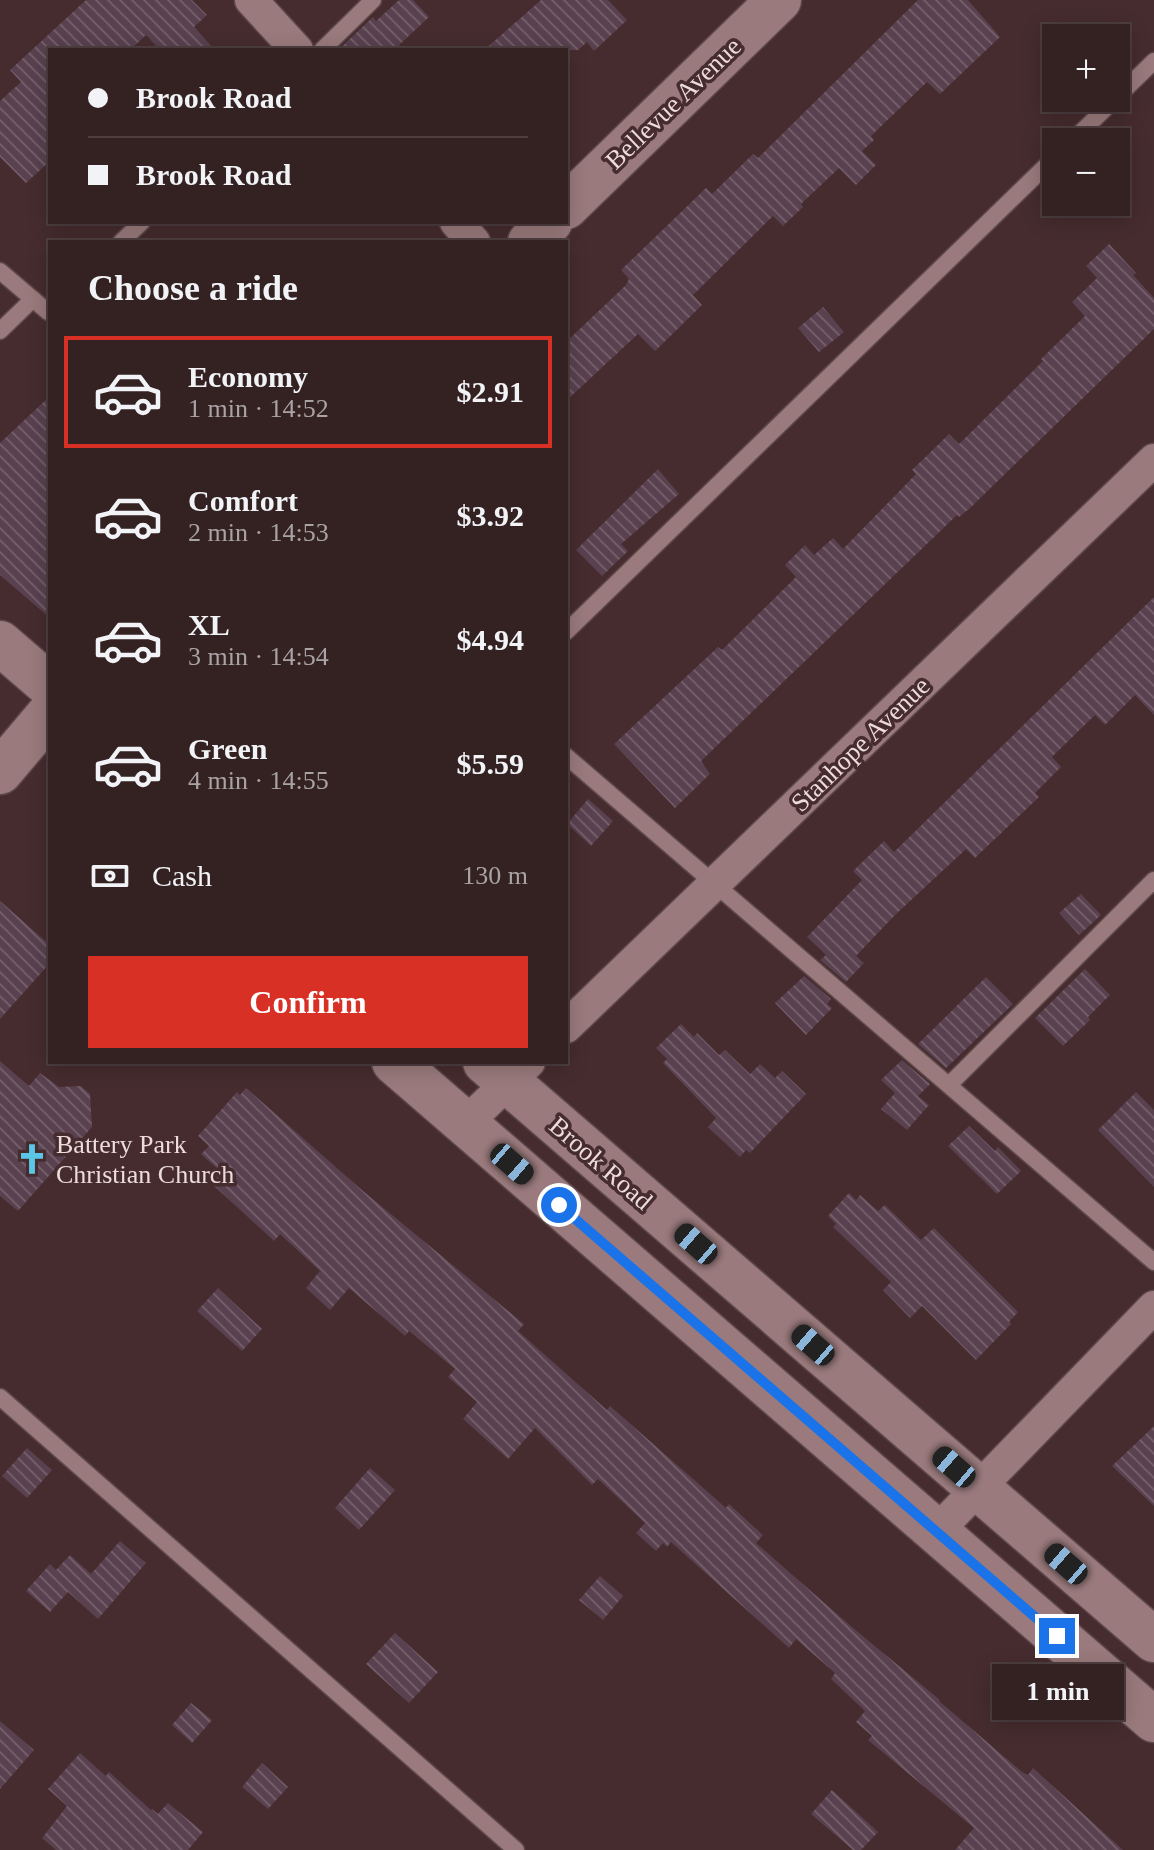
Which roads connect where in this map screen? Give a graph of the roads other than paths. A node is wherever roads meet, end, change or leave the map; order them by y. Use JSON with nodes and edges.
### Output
{"nodes":[{"id":1,"x":251,"y":0,"type":"edge"},
{"id":2,"x":373,"y":0,"type":"edge"},
{"id":3,"x":779,"y":0,"type":"edge"},
{"id":4,"x":295,"y":48,"type":"edge"},
{"id":5,"x":324,"y":48,"type":"edge"},
{"id":6,"x":1154,"y":61,"type":"edge"},
{"id":7,"x":1085,"y":128,"type":"edge"},
{"id":8,"x":1042,"y":170,"type":"edge"},
{"id":9,"x":568,"y":205,"type":"edge"},
{"id":10,"x":140,"y":224,"type":"edge"},
{"id":11,"x":458,"y":224,"type":"edge"},
{"id":12,"x":548,"y":224,"type":"edge"},
{"id":13,"x":123,"y":240,"type":"edge"},
{"id":14,"x":472,"y":240,"type":"edge"},
{"id":15,"x":532,"y":240,"type":"edge"},
{"id":16,"x":0,"y":271,"type":"edge"},
{"id":17,"x":33,"y":299,"type":"junction"},
{"id":18,"x":48,"y":312,"type":"edge"},
{"id":19,"x":0,"y":331,"type":"edge"},
{"id":20,"x":1154,"y":460,"type":"edge"},
{"id":21,"x":568,"y":630,"type":"edge"},
{"id":22,"x":0,"y":643,"type":"edge"},
{"id":23,"x":48,"y":684,"type":"edge"},
{"id":24,"x":568,"y":758,"type":"edge"},
{"id":25,"x":1154,"y":880,"type":"edge"},
{"id":26,"x":716,"y":884,"type":"junction"},
{"id":27,"x":568,"y":1025,"type":"edge"},
{"id":28,"x":396,"y":1064,"type":"edge"},
{"id":29,"x":507,"y":1069,"type":"edge"},
{"id":30,"x":949,"y":1085,"type":"junction"},
{"id":31,"x":465,"y":1124,"type":"junction"},
{"id":32,"x":1154,"y":1262,"type":"edge"},
{"id":33,"x":1154,"y":1307,"type":"edge"},
{"id":34,"x":0,"y":1397,"type":"edge"},
{"id":35,"x":978,"y":1487,"type":"junction"},
{"id":36,"x":936,"y":1532,"type":"junction"},
{"id":37,"x":1154,"y":1640,"type":"edge"},
{"id":38,"x":1154,"y":1720,"type":"edge"},
{"id":39,"x":516,"y":1850,"type":"edge"}],
"edges":[{"from":1,"to":4,"type":"street"},
{"from":2,"to":5,"type":"lane"},
{"from":3,"to":9,"type":"main road","name":"Bellevue Avenue"},
{"from":6,"to":7,"type":"lane"},
{"from":8,"to":21,"type":"lane"},
{"from":10,"to":13,"type":"lane"},
{"from":11,"to":14,"type":"street"},
{"from":12,"to":15,"type":"main road"},
{"from":16,"to":17,"type":"lane"},
{"from":17,"to":18,"type":"lane"},
{"from":17,"to":19,"type":"lane"},
{"from":20,"to":26,"type":"street","name":"Stanhope Avenue"},
{"from":22,"to":23,"type":"main road"},
{"from":24,"to":26,"type":"lane"},
{"from":25,"to":30,"type":"lane"},
{"from":26,"to":27,"type":"street","name":"Stanhope Avenue"},
{"from":26,"to":30,"type":"lane"},
{"from":28,"to":31,"type":"main road"},
{"from":29,"to":31,"type":"street"},
{"from":29,"to":35,"type":"main road","name":"Brook Road"},
{"from":30,"to":32,"type":"lane"},
{"from":31,"to":36,"type":"main road"},
{"from":33,"to":35,"type":"street"},
{"from":34,"to":39,"type":"lane"},
{"from":35,"to":36,"type":"street"},
{"from":35,"to":37,"type":"main road","name":"Brook Road"},
{"from":36,"to":38,"type":"main road"}]}
